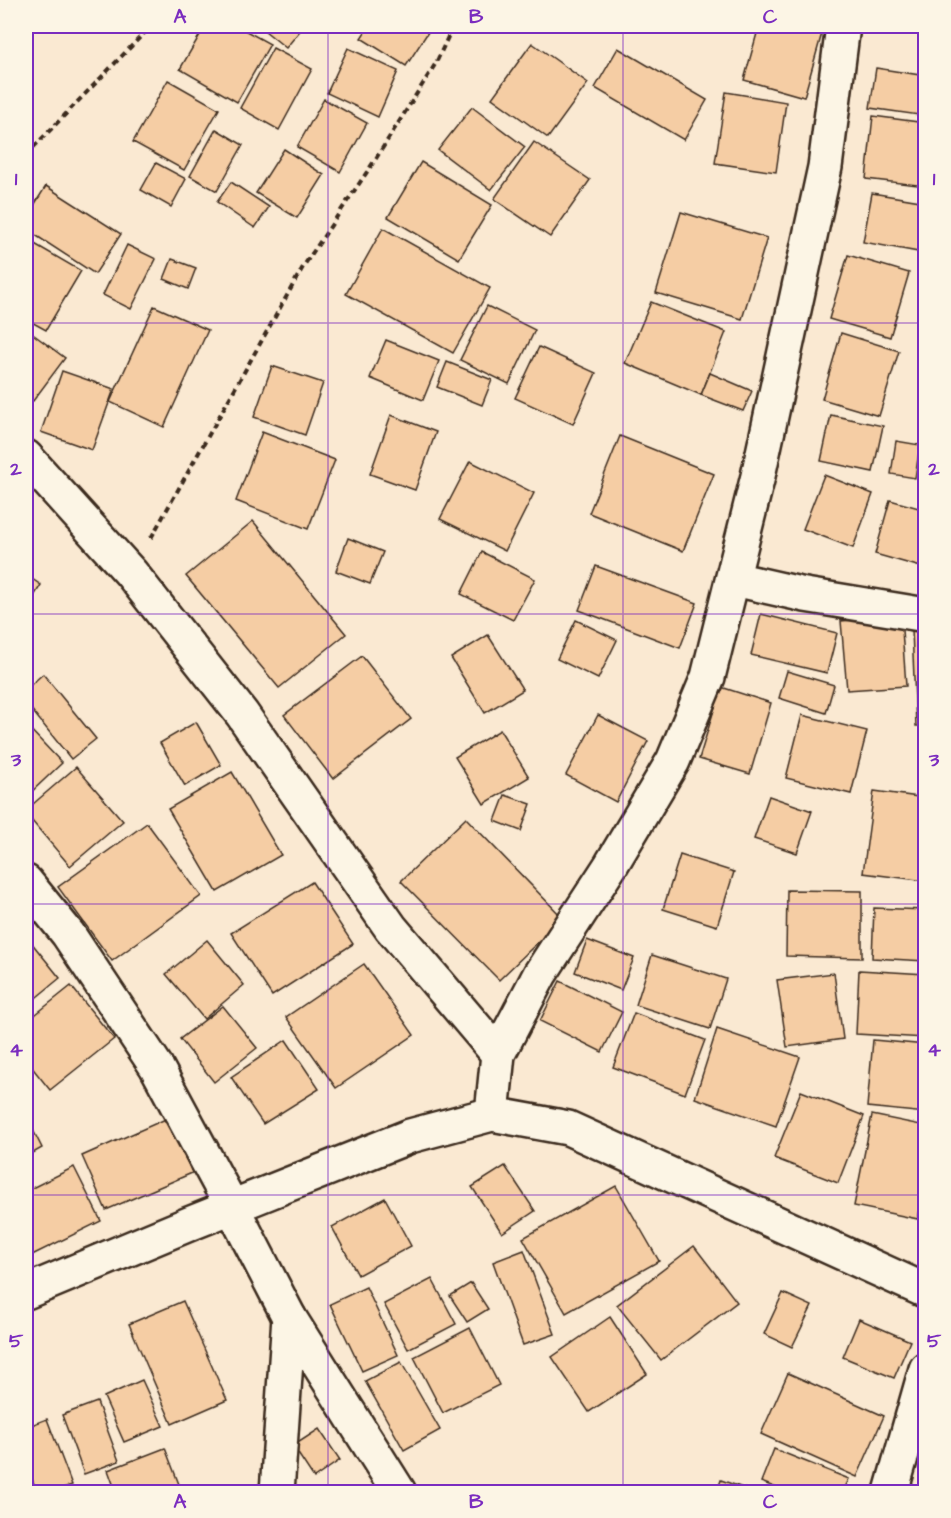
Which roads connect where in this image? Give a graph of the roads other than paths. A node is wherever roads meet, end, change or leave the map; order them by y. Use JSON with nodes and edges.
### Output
{"nodes":[{"id":1,"x":843,"y":26,"type":"edge"},
{"id":2,"x":26,"y":457,"type":"edge"},
{"id":3,"x":734,"y":579,"type":"junction"},
{"id":4,"x":926,"y":615,"type":"edge"},
{"id":5,"x":26,"y":882,"type":"edge"},
{"id":6,"x":498,"y":1054,"type":"junction"},
{"id":7,"x":492,"y":1114,"type":"junction"},
{"id":8,"x":232,"y":1207,"type":"junction"},
{"id":9,"x":926,"y":1291,"type":"edge"},
{"id":10,"x":26,"y":1292,"type":"edge"},
{"id":11,"x":289,"y":1317,"type":"junction"},
{"id":12,"x":926,"y":1369,"type":"edge"},
{"id":13,"x":277,"y":1492,"type":"edge"},
{"id":14,"x":399,"y":1492,"type":"edge"},
{"id":15,"x":891,"y":1492,"type":"edge"}],
"edges":[{"from":1,"to":3,"type":"street"},
{"from":2,"to":6,"type":"street"},
{"from":3,"to":4,"type":"street"},
{"from":3,"to":6,"type":"street"},
{"from":5,"to":8,"type":"street"},
{"from":6,"to":7,"type":"street"},
{"from":7,"to":8,"type":"street"},
{"from":7,"to":9,"type":"street"},
{"from":8,"to":10,"type":"street"},
{"from":8,"to":11,"type":"street"},
{"from":11,"to":13,"type":"street"},
{"from":11,"to":14,"type":"street"},
{"from":12,"to":15,"type":"street"}]}
